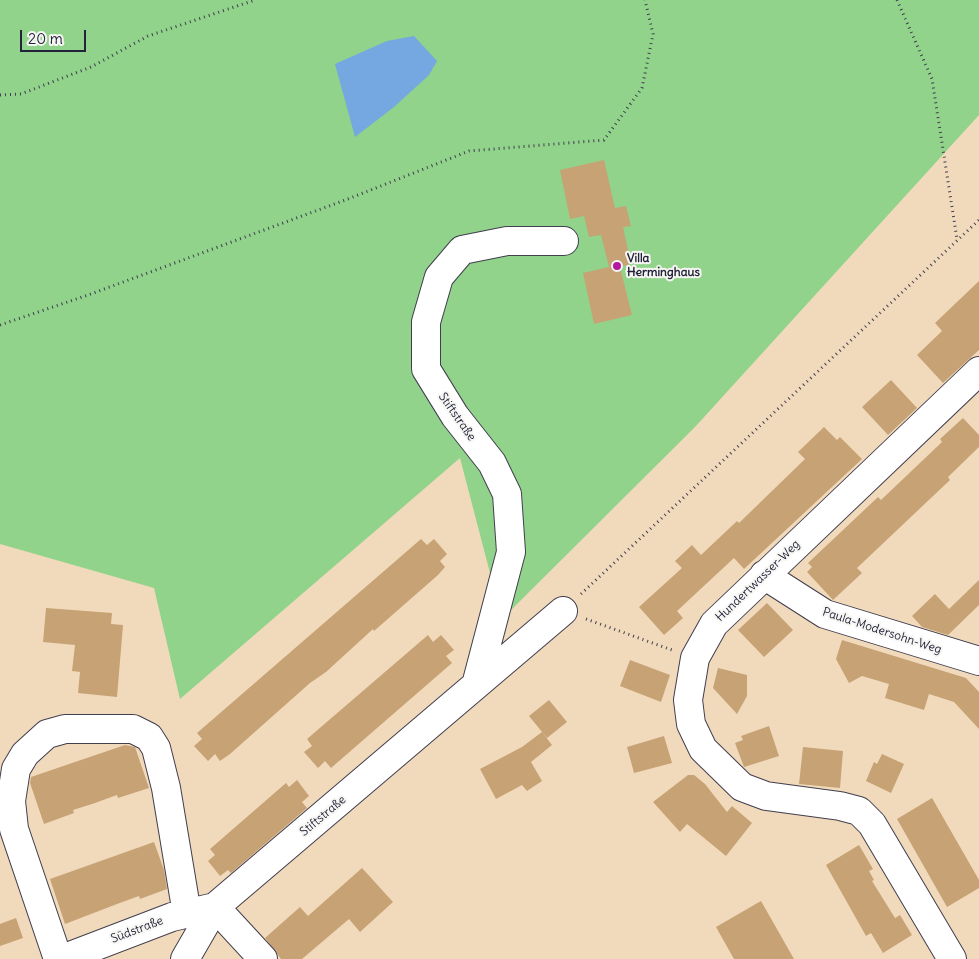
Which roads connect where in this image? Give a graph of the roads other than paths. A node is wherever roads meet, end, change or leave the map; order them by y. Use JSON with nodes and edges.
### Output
{"nodes":[{"id":1,"x":564,"y":241,"type":"dead end"},
{"id":2,"x":979,"y":371,"type":"edge"},
{"id":3,"x":764,"y":575,"type":"junction"},
{"id":4,"x":563,"y":612,"type":"road end"},
{"id":5,"x":979,"y":660,"type":"edge"},
{"id":6,"x":476,"y":686,"type":"junction"},
{"id":7,"x":215,"y":907,"type":"junction"},
{"id":8,"x":186,"y":914,"type":"junction"},
{"id":9,"x":58,"y":959,"type":"edge"},
{"id":10,"x":62,"y":959,"type":"edge"},
{"id":11,"x":186,"y":959,"type":"edge"},
{"id":12,"x":263,"y":959,"type":"edge"},
{"id":13,"x":952,"y":959,"type":"edge"}],
"edges":[{"from":1,"to":6,"type":"street","name":"Stiftstraße"},
{"from":2,"to":3,"type":"street","name":"Hundertwasser-Weg"},
{"from":3,"to":5,"type":"street","name":"Paula-Modersohn-Weg"},
{"from":3,"to":13,"type":"street","name":"Hundertwasser-Weg"},
{"from":4,"to":6,"type":"street","name":"Stiftstraße"},
{"from":6,"to":7,"type":"street","name":"Stiftstraße"},
{"from":7,"to":8,"type":"street","name":"Südstraße"},
{"from":7,"to":11,"type":"street","name":"Stiftstraße"},
{"from":7,"to":12,"type":"street"},
{"from":8,"to":9,"type":"street"},
{"from":8,"to":10,"type":"street","name":"Südstraße"}]}
